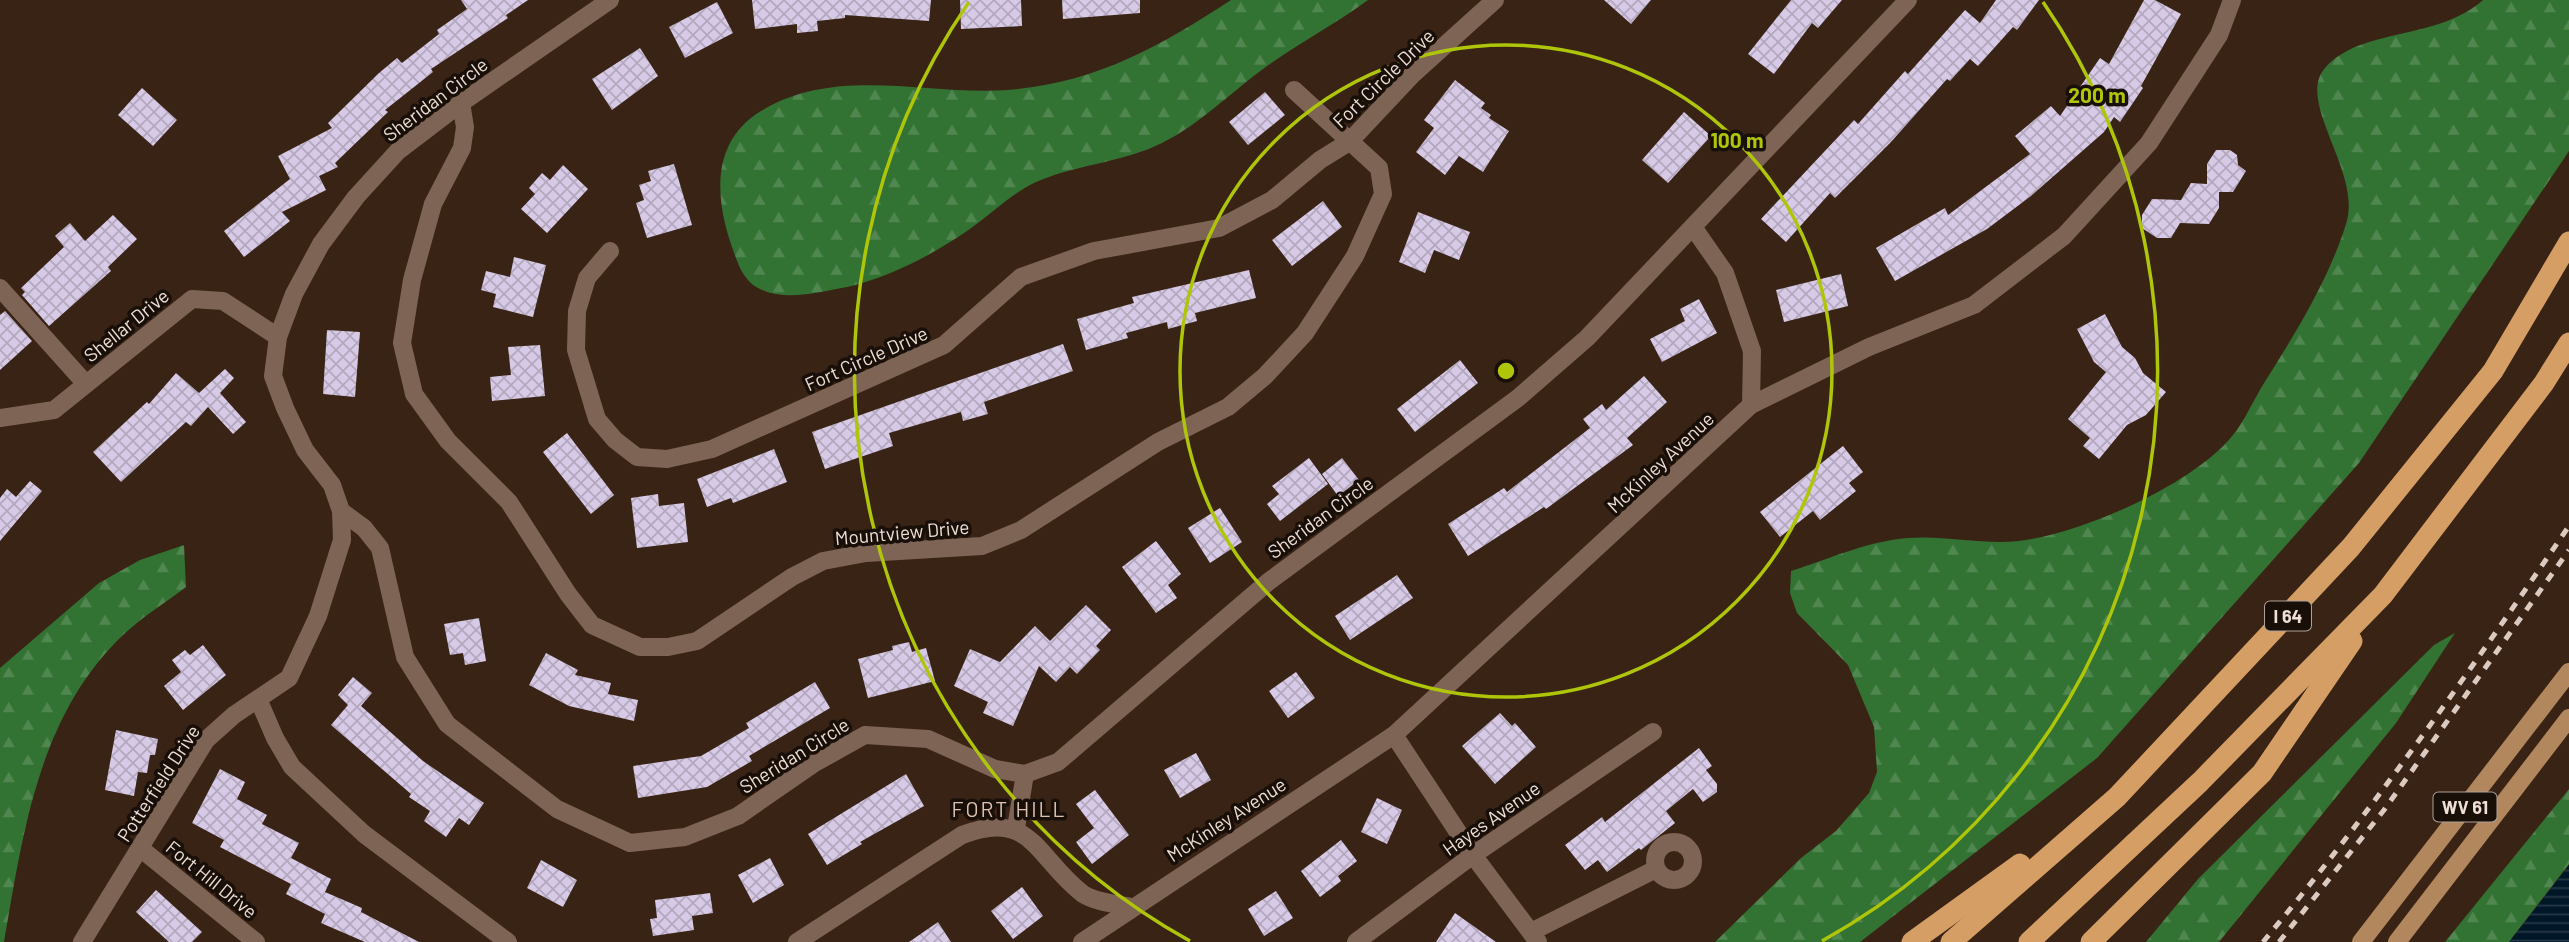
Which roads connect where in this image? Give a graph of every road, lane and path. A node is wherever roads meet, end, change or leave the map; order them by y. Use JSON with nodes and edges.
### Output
{"nodes":[{"id":1,"x":610,"y":0,"type":"edge"},
{"id":2,"x":1495,"y":0,"type":"edge"},
{"id":3,"x":1908,"y":0,"type":"edge"},
{"id":4,"x":2232,"y":0,"type":"edge"},
{"id":5,"x":1294,"y":90,"type":"dead end"},
{"id":6,"x":461,"y":103,"type":"junction"},
{"id":7,"x":1349,"y":142,"type":"junction"},
{"id":8,"x":1693,"y":227,"type":"junction"},
{"id":9,"x":2569,"y":242,"type":"edge"},
{"id":10,"x":610,"y":251,"type":"dead end"},
{"id":11,"x":0,"y":288,"type":"edge"},
{"id":12,"x":278,"y":337,"type":"junction"},
{"id":13,"x":2569,"y":343,"type":"edge"},
{"id":14,"x":86,"y":384,"type":"junction"},
{"id":15,"x":1751,"y":405,"type":"junction"},
{"id":16,"x":0,"y":418,"type":"edge"},
{"id":17,"x":341,"y":511,"type":"junction"},
{"id":18,"x":2383,"y":595,"type":"junction"},
{"id":19,"x":2569,"y":672,"type":"edge"},
{"id":20,"x":259,"y":701,"type":"junction"},
{"id":21,"x":2569,"y":718,"type":"edge"},
{"id":22,"x":1653,"y":732,"type":"dead end"},
{"id":23,"x":1394,"y":735,"type":"junction"},
{"id":24,"x":1025,"y":775,"type":"junction"},
{"id":25,"x":2117,"y":797,"type":"junction"},
{"id":26,"x":1016,"y":828,"type":"junction"},
{"id":27,"x":140,"y":848,"type":"junction"},
{"id":28,"x":1473,"y":855,"type":"junction"},
{"id":29,"x":1656,"y":869,"type":"dead end"},
{"id":30,"x":1131,"y":907,"type":"junction"},
{"id":31,"x":1534,"y":937,"type":"edge"},
{"id":32,"x":82,"y":942,"type":"edge"},
{"id":33,"x":257,"y":942,"type":"edge"},
{"id":34,"x":508,"y":942,"type":"edge"},
{"id":35,"x":797,"y":942,"type":"edge"},
{"id":36,"x":1082,"y":942,"type":"edge"},
{"id":37,"x":1356,"y":942,"type":"edge"},
{"id":38,"x":1912,"y":942,"type":"edge"},
{"id":39,"x":1951,"y":942,"type":"edge"},
{"id":40,"x":2029,"y":942,"type":"edge"},
{"id":41,"x":2091,"y":942,"type":"edge"},
{"id":42,"x":2361,"y":942,"type":"edge"},
{"id":43,"x":2397,"y":942,"type":"edge"}],
"edges":[{"from":1,"to":6,"type":"street","name":"Sheridan Circle"},
{"from":2,"to":7,"type":"street","name":"Fort Circle Drive"},
{"from":3,"to":8,"type":"street","name":"Sheridan Circle"},
{"from":4,"to":15,"type":"street","name":"McKinley Avenue"},
{"from":5,"to":7,"type":"street","name":"Mountview Drive"},
{"from":6,"to":7,"type":"street","name":"Mountview Drive"},
{"from":6,"to":12,"type":"street","name":"Sheridan Circle"},
{"from":7,"to":10,"type":"street","name":"Fort Circle Drive"},
{"from":8,"to":15,"type":"street"},
{"from":8,"to":24,"type":"street","name":"Sheridan Circle"},
{"from":9,"to":25,"type":"highway","number":"I 64"},
{"from":11,"to":14,"type":"street"},
{"from":12,"to":14,"type":"street","name":"Shellar Drive"},
{"from":12,"to":17,"type":"street","name":"Sheridan Circle"},
{"from":13,"to":18,"type":"highway","number":"I 64"},
{"from":14,"to":16,"type":"street","name":"Shellar Drive"},
{"from":15,"to":23,"type":"street","name":"McKinley Avenue"},
{"from":17,"to":20,"type":"street","name":"Potterfield Drive"},
{"from":17,"to":24,"type":"street","name":"Sheridan Circle"},
{"from":18,"to":40,"type":"highway","number":"I 64"},
{"from":18,"to":41,"type":"highway"},
{"from":19,"to":42,"type":"main road","number":"WV 61"},
{"from":20,"to":27,"type":"street","name":"Potterfield Drive"},
{"from":20,"to":34,"type":"street"},
{"from":21,"to":43,"type":"main road","number":"WV 61"},
{"from":22,"to":28,"type":"street","name":"Hayes Avenue"},
{"from":23,"to":28,"type":"street"},
{"from":23,"to":30,"type":"street","name":"McKinley Avenue"},
{"from":24,"to":26,"type":"street"},
{"from":25,"to":38,"type":"highway"},
{"from":25,"to":39,"type":"highway","number":"I 64"},
{"from":26,"to":30,"type":"street"},
{"from":26,"to":35,"type":"street"},
{"from":27,"to":32,"type":"street","name":"Potterfield Drive"},
{"from":27,"to":33,"type":"street","name":"Fort Hill Drive"},
{"from":28,"to":31,"type":"street"},
{"from":28,"to":37,"type":"street","name":"Hayes Avenue"},
{"from":29,"to":31,"type":"street"},
{"from":30,"to":36,"type":"street","name":"McKinley Avenue"}]}
